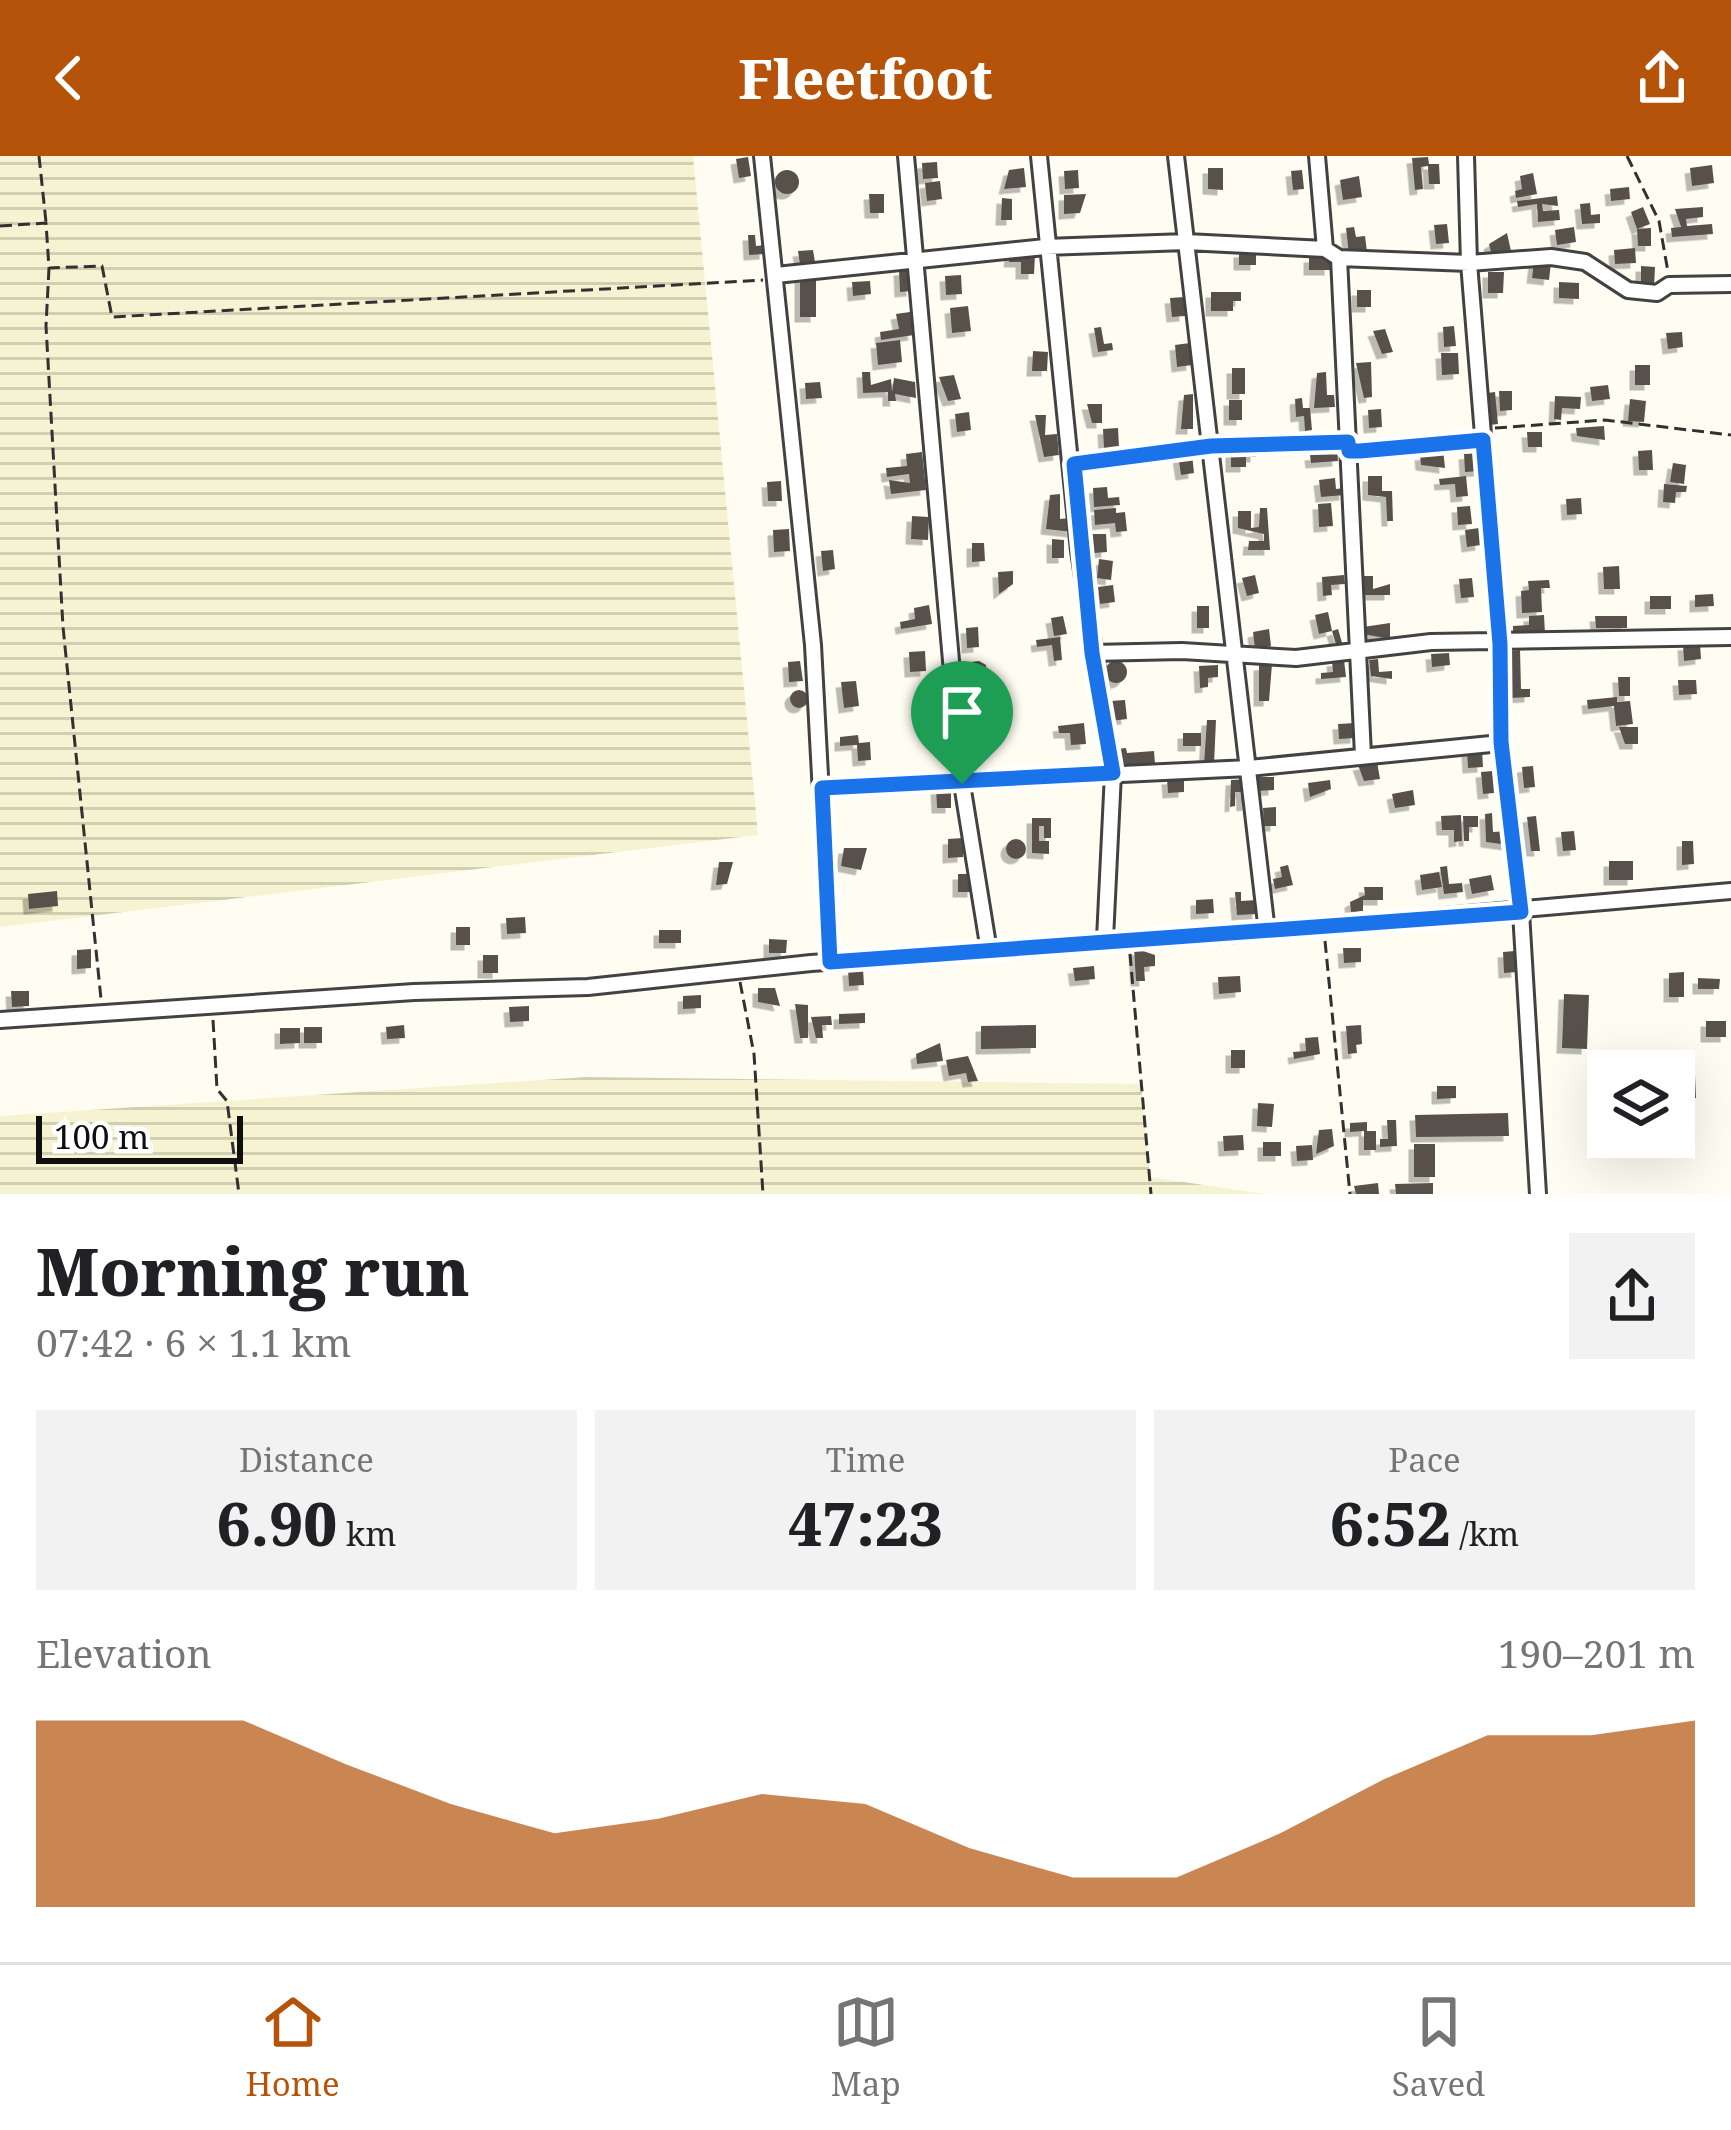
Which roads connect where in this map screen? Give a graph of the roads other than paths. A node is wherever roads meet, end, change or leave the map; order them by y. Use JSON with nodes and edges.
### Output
{"nodes":[{"id":1,"x":762,"y":156,"type":"edge"},
{"id":2,"x":907,"y":156,"type":"edge"},
{"id":3,"x":1039,"y":156,"type":"edge"},
{"id":4,"x":1176,"y":156,"type":"edge"},
{"id":5,"x":1317,"y":156,"type":"edge"},
{"id":6,"x":1466,"y":156,"type":"edge"},
{"id":7,"x":1186,"y":242,"type":"junction"},
{"id":8,"x":1045,"y":247,"type":"junction"},
{"id":9,"x":1332,"y":253,"type":"junction"},
{"id":10,"x":1468,"y":262,"type":"junction"},
{"id":11,"x":916,"y":264,"type":"junction"},
{"id":12,"x":776,"y":275,"type":"junction"},
{"id":13,"x":1731,"y":284,"type":"edge"},
{"id":14,"x":1483,"y":435,"type":"junction"},
{"id":15,"x":1211,"y":446,"type":"junction"},
{"id":16,"x":1349,"y":446,"type":"junction"},
{"id":17,"x":1074,"y":464,"type":"junction"},
{"id":18,"x":1731,"y":637,"type":"edge"},
{"id":19,"x":1500,"y":644,"type":"junction"},
{"id":20,"x":1358,"y":650,"type":"junction"},
{"id":21,"x":1092,"y":653,"type":"junction"},
{"id":22,"x":1234,"y":655,"type":"junction"},
{"id":23,"x":1501,"y":742,"type":"junction"},
{"id":24,"x":1363,"y":755,"type":"junction"},
{"id":25,"x":1249,"y":768,"type":"junction"},
{"id":26,"x":1113,"y":773,"type":"junction"},
{"id":27,"x":962,"y":784,"type":"junction"},
{"id":28,"x":822,"y":788,"type":"junction"},
{"id":29,"x":1731,"y":891,"type":"edge"},
{"id":30,"x":1521,"y":912,"type":"junction"},
{"id":31,"x":1267,"y":932,"type":"junction"},
{"id":32,"x":1105,"y":939,"type":"junction"},
{"id":33,"x":989,"y":951,"type":"junction"},
{"id":34,"x":830,"y":962,"type":"junction"},
{"id":35,"x":0,"y":1020,"type":"edge"},
{"id":36,"x":1538,"y":1194,"type":"edge"}],
"edges":[{"from":1,"to":12,"type":"street"},
{"from":2,"to":11,"type":"street"},
{"from":3,"to":8,"type":"street"},
{"from":4,"to":7,"type":"street"},
{"from":5,"to":9,"type":"street"},
{"from":6,"to":10,"type":"street"},
{"from":7,"to":8,"type":"street"},
{"from":7,"to":9,"type":"street"},
{"from":7,"to":15,"type":"street"},
{"from":8,"to":11,"type":"street"},
{"from":8,"to":17,"type":"street"},
{"from":9,"to":10,"type":"street"},
{"from":9,"to":16,"type":"street"},
{"from":10,"to":13,"type":"street"},
{"from":10,"to":14,"type":"street"},
{"from":11,"to":12,"type":"street"},
{"from":11,"to":27,"type":"street"},
{"from":12,"to":28,"type":"street"},
{"from":14,"to":16,"type":"street"},
{"from":14,"to":19,"type":"street"},
{"from":15,"to":16,"type":"street"},
{"from":15,"to":17,"type":"street"},
{"from":15,"to":22,"type":"street"},
{"from":16,"to":20,"type":"street"},
{"from":17,"to":21,"type":"street"},
{"from":18,"to":19,"type":"street"},
{"from":19,"to":20,"type":"street"},
{"from":19,"to":23,"type":"street"},
{"from":20,"to":22,"type":"street"},
{"from":20,"to":24,"type":"street"},
{"from":21,"to":22,"type":"street"},
{"from":21,"to":26,"type":"street"},
{"from":22,"to":25,"type":"street"},
{"from":23,"to":24,"type":"street"},
{"from":23,"to":30,"type":"street"},
{"from":24,"to":25,"type":"street"},
{"from":25,"to":26,"type":"street"},
{"from":25,"to":31,"type":"street"},
{"from":26,"to":27,"type":"street"},
{"from":26,"to":32,"type":"street"},
{"from":27,"to":28,"type":"street"},
{"from":27,"to":33,"type":"street"},
{"from":28,"to":34,"type":"street"},
{"from":29,"to":30,"type":"street"},
{"from":30,"to":31,"type":"street"},
{"from":30,"to":36,"type":"street"},
{"from":31,"to":32,"type":"street"},
{"from":32,"to":33,"type":"street"},
{"from":33,"to":34,"type":"street"},
{"from":34,"to":35,"type":"street"}]}
